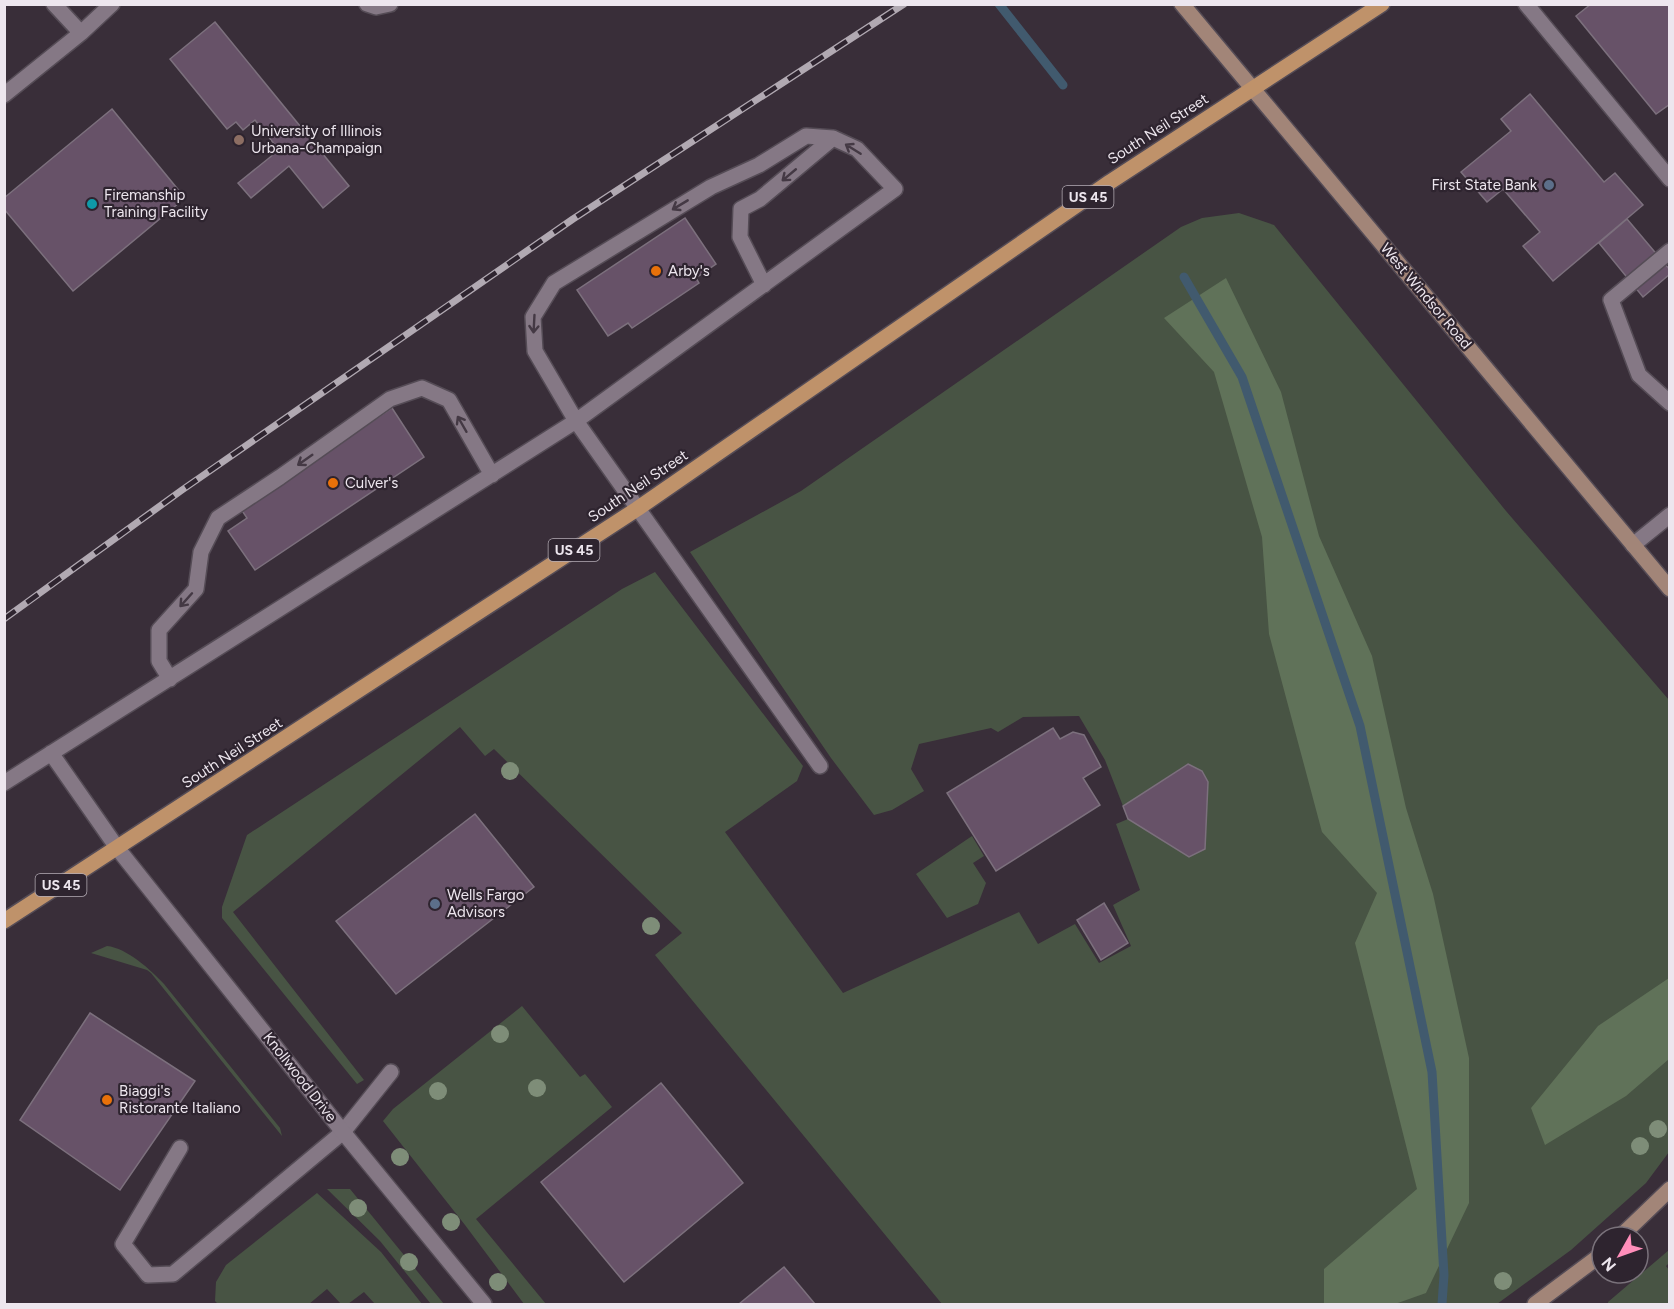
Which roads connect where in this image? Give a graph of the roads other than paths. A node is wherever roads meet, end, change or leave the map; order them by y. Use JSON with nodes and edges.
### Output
{"nodes":[{"id":1,"x":54,"y":4,"type":"edge"},
{"id":2,"x":112,"y":4,"type":"edge"},
{"id":3,"x":367,"y":4,"type":"edge"},
{"id":4,"x":390,"y":4,"type":"edge"},
{"id":5,"x":1182,"y":4,"type":"edge"},
{"id":6,"x":1382,"y":4,"type":"edge"},
{"id":7,"x":1526,"y":4,"type":"edge"},
{"id":8,"x":81,"y":33,"type":"junction"},
{"id":9,"x":1254,"y":89,"type":"junction"},
{"id":10,"x":4,"y":95,"type":"edge"},
{"id":11,"x":833,"y":138,"type":"junction"},
{"id":12,"x":1670,"y":179,"type":"edge"},
{"id":13,"x":1670,"y":251,"type":"edge"},
{"id":14,"x":764,"y":285,"type":"junction"},
{"id":15,"x":1670,"y":403,"type":"edge"},
{"id":16,"x":576,"y":421,"type":"junction"},
{"id":17,"x":492,"y":475,"type":"junction"},
{"id":18,"x":637,"y":509,"type":"junction"},
{"id":19,"x":1670,"y":515,"type":"edge"},
{"id":20,"x":1633,"y":545,"type":"junction"},
{"id":21,"x":1670,"y":589,"type":"edge"},
{"id":22,"x":170,"y":679,"type":"junction"},
{"id":23,"x":51,"y":753,"type":"junction"},
{"id":24,"x":820,"y":766,"type":"dead end"},
{"id":25,"x":4,"y":783,"type":"edge"},
{"id":26,"x":118,"y":849,"type":"junction"},
{"id":27,"x":4,"y":921,"type":"edge"},
{"id":28,"x":391,"y":1072,"type":"dead end"},
{"id":29,"x":343,"y":1132,"type":"junction"},
{"id":30,"x":180,"y":1148,"type":"dead end"},
{"id":31,"x":1668,"y":1194,"type":"edge"},
{"id":32,"x":1633,"y":1225,"type":"edge"},
{"id":33,"x":1590,"y":1263,"type":"edge"},
{"id":34,"x":484,"y":1305,"type":"edge"},
{"id":35,"x":1535,"y":1305,"type":"edge"}],
"edges":[{"from":1,"to":8,"type":"street"},
{"from":2,"to":8,"type":"street"},
{"from":3,"to":4,"type":"street"},
{"from":5,"to":9,"type":"main road","name":"West Windsor Road"},
{"from":6,"to":9,"type":"main road","number":"US 45"},
{"from":7,"to":12,"type":"street"},
{"from":8,"to":10,"type":"street"},
{"from":9,"to":18,"type":"main road","name":"South Neil Street","number":"US 45"},
{"from":9,"to":20,"type":"main road","name":"West Windsor Road"},
{"from":11,"to":14,"type":"street","one_way":true},
{"from":14,"to":11,"type":"street","one_way":true},
{"from":11,"to":16,"type":"street","one_way":true},
{"from":13,"to":15,"type":"street"},
{"from":14,"to":16,"type":"street"},
{"from":16,"to":17,"type":"street"},
{"from":16,"to":18,"type":"street"},
{"from":17,"to":22,"type":"street"},
{"from":17,"to":22,"type":"street","one_way":true},
{"from":18,"to":24,"type":"street"},
{"from":18,"to":26,"type":"main road","name":"South Neil Street","number":"US 45"},
{"from":19,"to":20,"type":"street"},
{"from":20,"to":21,"type":"main road","name":"West Windsor Road"},
{"from":22,"to":23,"type":"street"},
{"from":23,"to":25,"type":"street"},
{"from":23,"to":26,"type":"street","name":"Knollwood Drive"},
{"from":26,"to":27,"type":"main road","name":"South Neil Street","number":"US 45"},
{"from":26,"to":29,"type":"street","name":"Knollwood Drive"},
{"from":28,"to":29,"type":"street"},
{"from":29,"to":30,"type":"street"},
{"from":29,"to":34,"type":"street","name":"Knollwood Drive"},
{"from":31,"to":32,"type":"main road"},
{"from":33,"to":35,"type":"main road"}]}
